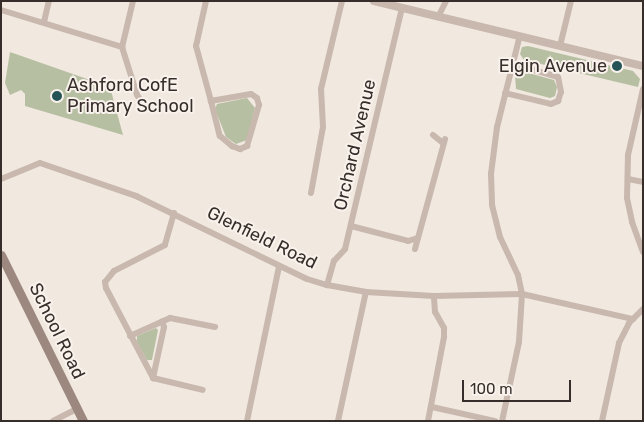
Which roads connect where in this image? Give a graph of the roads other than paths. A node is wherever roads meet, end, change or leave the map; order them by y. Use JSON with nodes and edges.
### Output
{"nodes":[{"id":1,"x":49,"y":1,"type":"edge"},
{"id":2,"x":133,"y":1,"type":"edge"},
{"id":3,"x":206,"y":1,"type":"edge"},
{"id":4,"x":342,"y":1,"type":"edge"},
{"id":5,"x":374,"y":1,"type":"edge"},
{"id":6,"x":446,"y":1,"type":"edge"},
{"id":7,"x":571,"y":1,"type":"edge"},
{"id":8,"x":397,"y":5,"type":"edge"},
{"id":9,"x":4,"y":11,"type":"edge"},
{"id":10,"x":438,"y":17,"type":"junction"},
{"id":11,"x":44,"y":22,"type":"junction"},
{"id":12,"x":519,"y":39,"type":"junction"},
{"id":13,"x":560,"y":46,"type":"junction"},
{"id":14,"x":122,"y":47,"type":"junction"},
{"id":15,"x":513,"y":64,"type":"junction"},
{"id":16,"x":643,"y":66,"type":"edge"},
{"id":17,"x":643,"y":89,"type":"edge"},
{"id":18,"x":505,"y":93,"type":"junction"},
{"id":19,"x":211,"y":101,"type":"junction"},
{"id":20,"x":146,"y":108,"type":"dead end"},
{"id":21,"x":433,"y":135,"type":"dead end"},
{"id":22,"x":1,"y":179,"type":"edge"},
{"id":23,"x":628,"y":179,"type":"junction"},
{"id":24,"x":643,"y":182,"type":"edge"},
{"id":25,"x":311,"y":193,"type":"dead end"},
{"id":26,"x":174,"y":213,"type":"junction"},
{"id":27,"x":351,"y":226,"type":"junction"},
{"id":28,"x":418,"y":238,"type":"junction"},
{"id":29,"x":415,"y":249,"type":"dead end"},
{"id":30,"x":643,"y":252,"type":"edge"},
{"id":31,"x":1,"y":255,"type":"edge"},
{"id":32,"x":279,"y":266,"type":"junction"},
{"id":33,"x":327,"y":285,"type":"junction"},
{"id":34,"x":366,"y":292,"type":"junction"},
{"id":35,"x":522,"y":294,"type":"junction"},
{"id":36,"x":434,"y":296,"type":"junction"},
{"id":37,"x":643,"y":309,"type":"edge"},
{"id":38,"x":633,"y":319,"type":"junction"},
{"id":39,"x":162,"y":321,"type":"junction"},
{"id":40,"x":216,"y":328,"type":"dead end"},
{"id":41,"x":130,"y":336,"type":"junction"},
{"id":42,"x":153,"y":378,"type":"junction"},
{"id":43,"x":203,"y":390,"type":"dead end"},
{"id":44,"x":432,"y":408,"type":"junction"},
{"id":45,"x":77,"y":409,"type":"junction"},
{"id":46,"x":53,"y":421,"type":"edge"},
{"id":47,"x":83,"y":421,"type":"edge"},
{"id":48,"x":247,"y":421,"type":"edge"},
{"id":49,"x":338,"y":421,"type":"edge"},
{"id":50,"x":428,"y":421,"type":"edge"},
{"id":51,"x":495,"y":421,"type":"edge"},
{"id":52,"x":502,"y":421,"type":"edge"},
{"id":53,"x":602,"y":421,"type":"edge"}],
"edges":[{"from":1,"to":11,"type":"street"},
{"from":2,"to":14,"type":"street"},
{"from":3,"to":19,"type":"street"},
{"from":4,"to":25,"type":"street"},
{"from":5,"to":8,"type":"street"},
{"from":6,"to":10,"type":"street"},
{"from":7,"to":13,"type":"street"},
{"from":8,"to":10,"type":"street"},
{"from":8,"to":27,"type":"street","name":"Orchard Avenue"},
{"from":9,"to":11,"type":"street"},
{"from":10,"to":12,"type":"street"},
{"from":11,"to":14,"type":"street"},
{"from":12,"to":13,"type":"street"},
{"from":12,"to":15,"type":"street"},
{"from":13,"to":16,"type":"street"},
{"from":14,"to":20,"type":"street"},
{"from":15,"to":18,"type":"street"},
{"from":15,"to":18,"type":"street"},
{"from":17,"to":23,"type":"street"},
{"from":18,"to":35,"type":"street"},
{"from":19,"to":19,"type":"street"},
{"from":21,"to":28,"type":"street"},
{"from":22,"to":26,"type":"street","name":"Glenfield Road"},
{"from":23,"to":24,"type":"street"},
{"from":23,"to":30,"type":"street"},
{"from":26,"to":32,"type":"street","name":"Glenfield Road"},
{"from":26,"to":41,"type":"street"},
{"from":27,"to":28,"type":"street"},
{"from":27,"to":33,"type":"street","name":"Orchard Avenue"},
{"from":28,"to":29,"type":"street"},
{"from":31,"to":45,"type":"main road","name":"School Road"},
{"from":32,"to":33,"type":"street","name":"Glenfield Road"},
{"from":32,"to":48,"type":"street"},
{"from":33,"to":34,"type":"street","name":"Glenfield Road"},
{"from":34,"to":36,"type":"street","name":"Glenfield Road"},
{"from":34,"to":49,"type":"street"},
{"from":35,"to":36,"type":"street","name":"Glenfield Road"},
{"from":35,"to":38,"type":"street","name":"Glenfield Road"},
{"from":35,"to":52,"type":"street"},
{"from":36,"to":44,"type":"street"},
{"from":37,"to":38,"type":"street"},
{"from":38,"to":53,"type":"street"},
{"from":39,"to":40,"type":"street"},
{"from":39,"to":41,"type":"street"},
{"from":39,"to":42,"type":"street"},
{"from":41,"to":42,"type":"street"},
{"from":42,"to":43,"type":"street"},
{"from":44,"to":50,"type":"street"},
{"from":44,"to":51,"type":"street"},
{"from":45,"to":46,"type":"street"},
{"from":45,"to":47,"type":"main road","name":"School Road"}]}
